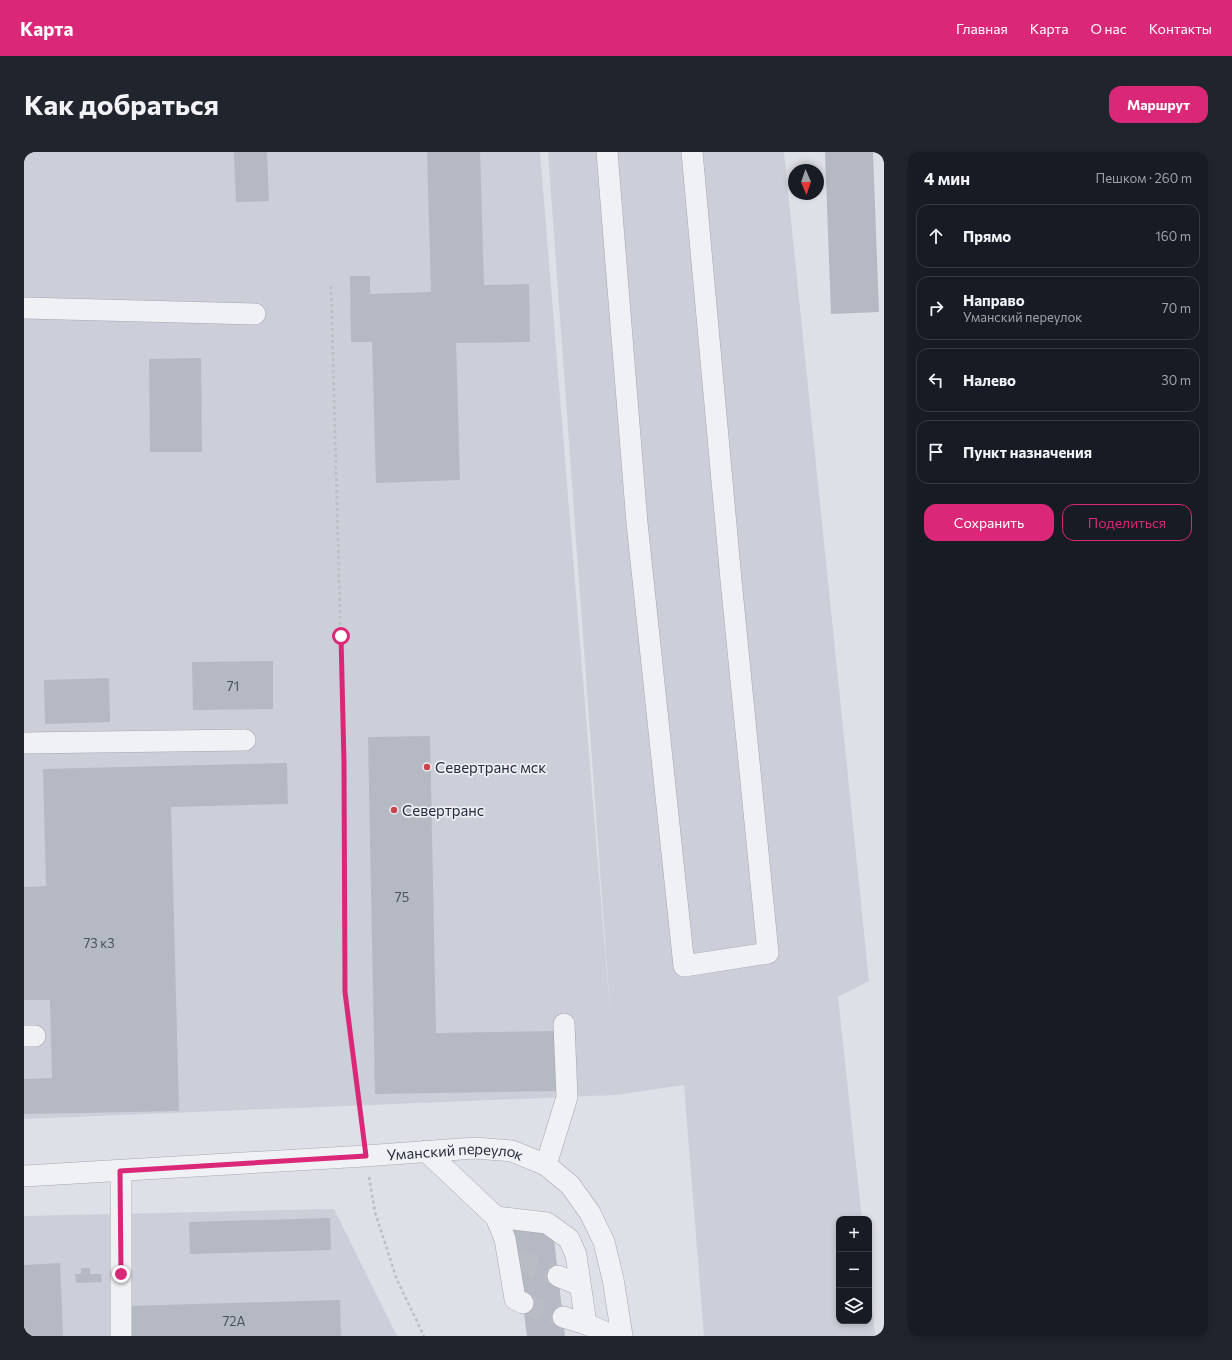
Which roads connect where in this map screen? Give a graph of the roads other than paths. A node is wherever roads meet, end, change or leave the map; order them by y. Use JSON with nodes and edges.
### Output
{"nodes":[{"id":1,"x":607,"y":152,"type":"edge"},
{"id":2,"x":692,"y":152,"type":"edge"},
{"id":3,"x":24,"y":308,"type":"edge"},
{"id":4,"x":255,"y":314,"type":"dead end"},
{"id":5,"x":245,"y":740,"type":"dead end"},
{"id":6,"x":24,"y":742,"type":"edge"},
{"id":7,"x":564,"y":1024,"type":"dead end"},
{"id":8,"x":426,"y":1151,"type":"junction"},
{"id":9,"x":546,"y":1165,"type":"junction"},
{"id":10,"x":120,"y":1171,"type":"junction"},
{"id":11,"x":24,"y":1176,"type":"edge"},
{"id":12,"x":496,"y":1217,"type":"junction"},
{"id":13,"x":558,"y":1276,"type":"tunnel mouth"},
{"id":14,"x":580,"y":1284,"type":"junction"},
{"id":15,"x":523,"y":1303,"type":"tunnel mouth"},
{"id":16,"x":563,"y":1317,"type":"tunnel mouth"},
{"id":17,"x":586,"y":1324,"type":"junction"},
{"id":18,"x":121,"y":1336,"type":"edge"},
{"id":19,"x":614,"y":1336,"type":"edge"},
{"id":20,"x":622,"y":1336,"type":"edge"}],
"edges":[{"from":1,"to":2,"type":"street"},
{"from":3,"to":4,"type":"street"},
{"from":5,"to":6,"type":"street"},
{"from":7,"to":9,"type":"street"},
{"from":8,"to":9,"type":"street","name":"Уманский переулок"},
{"from":8,"to":10,"type":"street","name":"Уманский переулок"},
{"from":8,"to":12,"type":"street"},
{"from":9,"to":20,"type":"street","name":"Уманский переулок"},
{"from":10,"to":11,"type":"street","name":"Уманский переулок"},
{"from":10,"to":18,"type":"street"},
{"from":12,"to":14,"type":"street"},
{"from":12,"to":15,"type":"street"},
{"from":13,"to":14,"type":"street"},
{"from":14,"to":17,"type":"street"},
{"from":16,"to":17,"type":"street"},
{"from":17,"to":19,"type":"street"}]}
